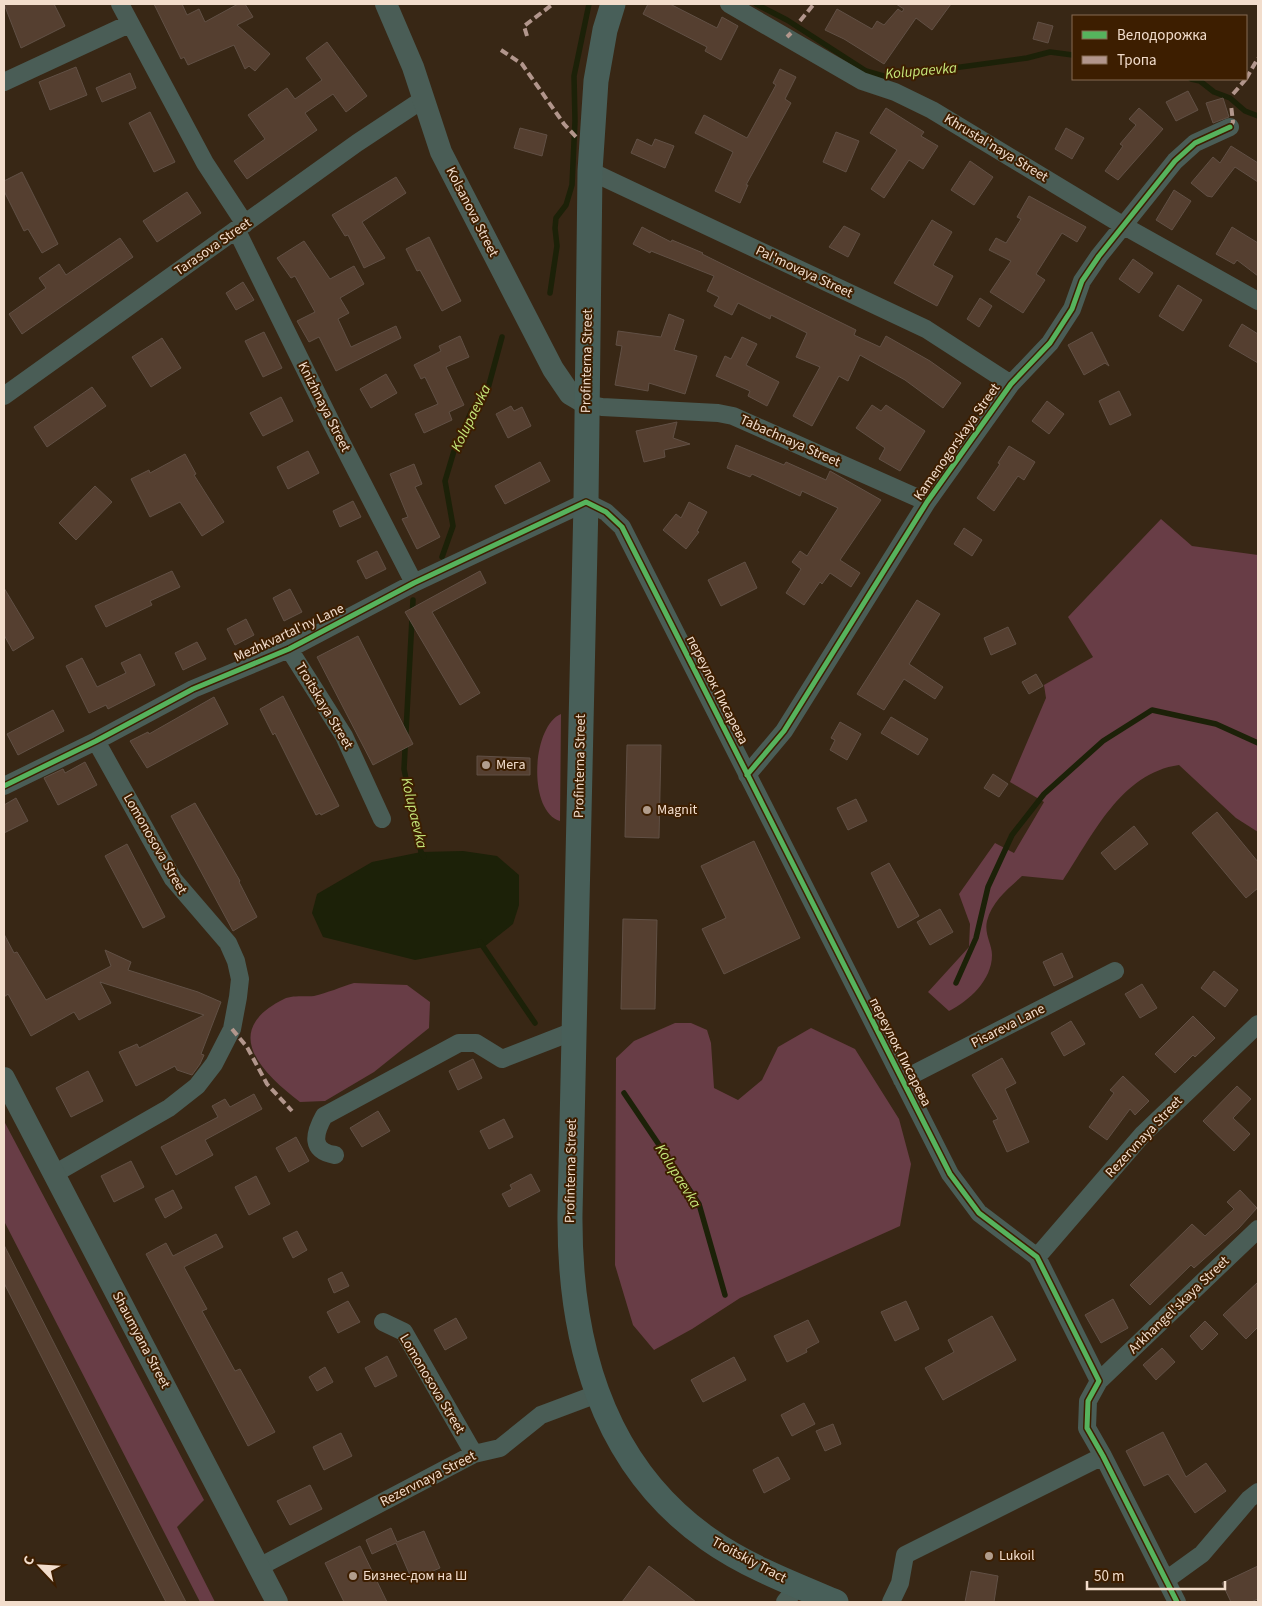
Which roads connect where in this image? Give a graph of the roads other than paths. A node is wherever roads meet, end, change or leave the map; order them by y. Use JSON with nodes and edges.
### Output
{"nodes":[{"id":1,"x":120,"y":4,"type":"edge"},
{"id":2,"x":386,"y":4,"type":"edge"},
{"id":3,"x":613,"y":4,"type":"edge"},
{"id":4,"x":729,"y":4,"type":"edge"},
{"id":5,"x":130,"y":24,"type":"junction"},
{"id":6,"x":4,"y":82,"type":"edge"},
{"id":7,"x":422,"y":100,"type":"junction"},
{"id":8,"x":1230,"y":127,"type":"dead end"},
{"id":9,"x":590,"y":171,"type":"junction"},
{"id":10,"x":1124,"y":226,"type":"junction"},
{"id":11,"x":241,"y":227,"type":"junction"},
{"id":12,"x":1258,"y":301,"type":"edge"},
{"id":13,"x":1011,"y":384,"type":"junction"},
{"id":14,"x":4,"y":396,"type":"edge"},
{"id":15,"x":586,"y":404,"type":"junction"},
{"id":16,"x":586,"y":502,"type":"junction"},
{"id":17,"x":927,"y":502,"type":"junction"},
{"id":18,"x":414,"y":583,"type":"junction"},
{"id":19,"x":289,"y":649,"type":"junction"},
{"id":20,"x":96,"y":741,"type":"junction"},
{"id":21,"x":747,"y":774,"type":"junction"},
{"id":22,"x":4,"y":786,"type":"edge"},
{"id":23,"x":382,"y":819,"type":"dead end"},
{"id":24,"x":1115,"y":971,"type":"dead end"},
{"id":25,"x":1258,"y":1024,"type":"edge"},
{"id":26,"x":574,"y":1031,"type":"junction"},
{"id":27,"x":4,"y":1078,"type":"edge"},
{"id":28,"x":902,"y":1080,"type":"junction"},
{"id":29,"x":335,"y":1155,"type":"dead end"},
{"id":30,"x":54,"y":1174,"type":"junction"},
{"id":31,"x":1258,"y":1229,"type":"edge"},
{"id":32,"x":1037,"y":1257,"type":"junction"},
{"id":33,"x":383,"y":1322,"type":"dead end"},
{"id":34,"x":1099,"y":1381,"type":"junction"},
{"id":35,"x":597,"y":1394,"type":"junction"},
{"id":36,"x":474,"y":1454,"type":"junction"},
{"id":37,"x":1103,"y":1456,"type":"junction"},
{"id":38,"x":1258,"y":1492,"type":"edge"},
{"id":39,"x":670,"y":1505,"type":"joint"},
{"id":40,"x":259,"y":1567,"type":"junction"},
{"id":41,"x":1166,"y":1580,"type":"junction"},
{"id":42,"x":792,"y":1594,"type":"edge"},
{"id":43,"x":277,"y":1602,"type":"edge"},
{"id":44,"x":836,"y":1602,"type":"edge"},
{"id":45,"x":891,"y":1602,"type":"edge"},
{"id":46,"x":1178,"y":1602,"type":"edge"}],
"edges":[{"from":1,"to":5,"type":"street","name":"Knizhnaya Street"},
{"from":2,"to":7,"type":"street","name":"Kolsanova Street"},
{"from":3,"to":9,"type":"main road","name":"Profinterna Street"},
{"from":4,"to":10,"type":"street","name":"Khrustal'naya Street"},
{"from":5,"to":6,"type":"street"},
{"from":5,"to":11,"type":"street","name":"Knizhnaya Street"},
{"from":7,"to":11,"type":"street","name":"Tarasova Street"},
{"from":7,"to":15,"type":"street","name":"Kolsanova Street"},
{"from":8,"to":10,"type":"street","name":"Kamenogorskaya Street"},
{"from":9,"to":13,"type":"street","name":"Pal'movaya Street"},
{"from":9,"to":15,"type":"main road","name":"Profinterna Street"},
{"from":10,"to":12,"type":"street","name":"Khrustal'naya Street"},
{"from":10,"to":13,"type":"street","name":"Kamenogorskaya Street"},
{"from":11,"to":14,"type":"street","name":"Tarasova Street"},
{"from":11,"to":18,"type":"street","name":"Knizhnaya Street"},
{"from":13,"to":17,"type":"street","name":"Kamenogorskaya Street"},
{"from":15,"to":16,"type":"main road","name":"Profinterna Street"},
{"from":15,"to":17,"type":"street","name":"Tabachnaya Street"},
{"from":16,"to":18,"type":"street","name":"Mezhkvartal'ny Lane"},
{"from":16,"to":21,"type":"street","name":"переулок Писарева"},
{"from":16,"to":26,"type":"main road","name":"Profinterna Street"},
{"from":17,"to":21,"type":"street","name":"Kamenogorskaya Street"},
{"from":18,"to":19,"type":"street","name":"Mezhkvartal'ny Lane"},
{"from":19,"to":20,"type":"street","name":"Mezhkvartal'ny Lane"},
{"from":19,"to":23,"type":"street","name":"Troitskaya Street"},
{"from":20,"to":22,"type":"street","name":"Mezhkvartal'ny Lane"},
{"from":20,"to":30,"type":"street","name":"Lomonosova Street"},
{"from":21,"to":28,"type":"street","name":"переулок Писарева"},
{"from":24,"to":28,"type":"street","name":"Pisareva Lane"},
{"from":25,"to":32,"type":"street","name":"Rezervnaya Street"},
{"from":26,"to":29,"type":"street"},
{"from":26,"to":35,"type":"main road","name":"Profinterna Street"},
{"from":27,"to":30,"type":"street","name":"Shaumyana Street"},
{"from":28,"to":32,"type":"street","name":"переулок Писарева"},
{"from":30,"to":40,"type":"street","name":"Shaumyana Street"},
{"from":31,"to":34,"type":"street","name":"Arkhangel'skaya Street"},
{"from":32,"to":34,"type":"street","name":"переулок Писарева"},
{"from":33,"to":36,"type":"street","name":"Lomonosova Street"},
{"from":34,"to":37,"type":"street"},
{"from":35,"to":36,"type":"street","name":"Rezervnaya Street"},
{"from":35,"to":39,"type":"main road","name":"Profinterna Street"},
{"from":36,"to":40,"type":"street","name":"Rezervnaya Street"},
{"from":37,"to":41,"type":"street"},
{"from":37,"to":45,"type":"street"},
{"from":38,"to":41,"type":"street"},
{"from":39,"to":42,"type":"main road","name":"Troitskiy Tract"},
{"from":40,"to":43,"type":"street","name":"Shaumyana Street"},
{"from":41,"to":46,"type":"street"},
{"from":42,"to":44,"type":"main road","name":"Troitskiy Tract"}]}
